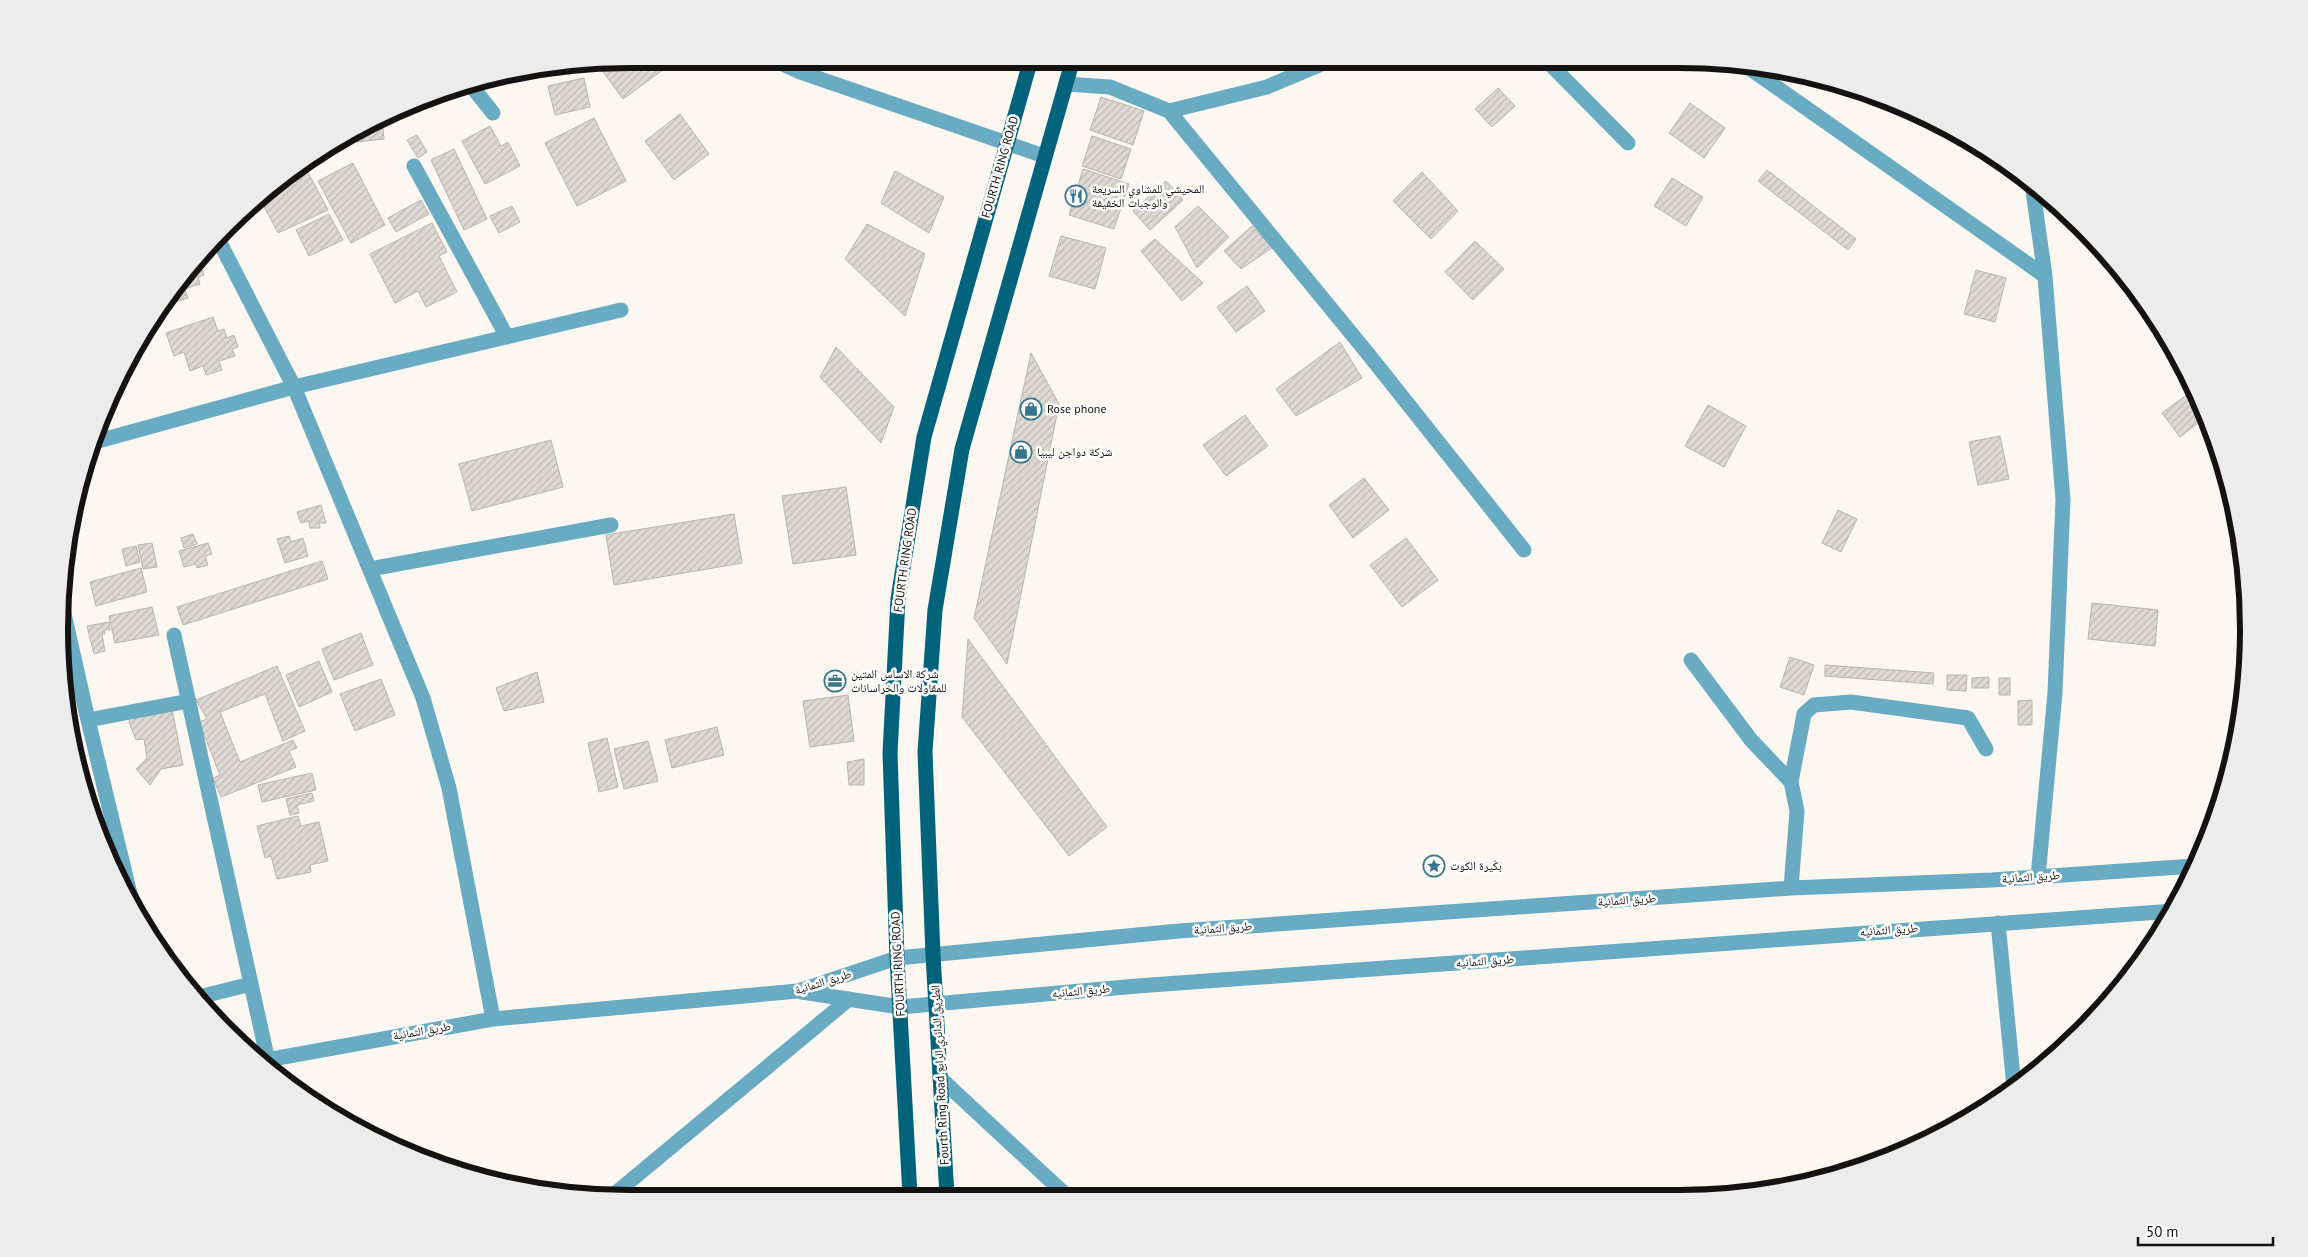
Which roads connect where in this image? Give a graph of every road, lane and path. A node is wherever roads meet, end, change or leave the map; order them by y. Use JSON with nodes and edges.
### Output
{"nodes":[{"id":1,"x":791,"y":68,"type":"edge"},
{"id":2,"x":1027,"y":68,"type":"edge"},
{"id":3,"x":1070,"y":68,"type":"edge"},
{"id":4,"x":1312,"y":68,"type":"edge"},
{"id":5,"x":1554,"y":68,"type":"edge"},
{"id":6,"x":1756,"y":72,"type":"edge"},
{"id":7,"x":1066,"y":84,"type":"junction"},
{"id":8,"x":474,"y":89,"type":"edge"},
{"id":9,"x":1169,"y":111,"type":"junction"},
{"id":10,"x":493,"y":112,"type":"dead end"},
{"id":11,"x":1628,"y":143,"type":"dead end"},
{"id":12,"x":1006,"y":144,"type":"junction"},
{"id":13,"x":1044,"y":156,"type":"junction"},
{"id":14,"x":414,"y":166,"type":"dead end"},
{"id":15,"x":2033,"y":194,"type":"edge"},
{"id":16,"x":221,"y":244,"type":"edge"},
{"id":17,"x":2045,"y":276,"type":"junction"},
{"id":18,"x":621,"y":310,"type":"dead end"},
{"id":19,"x":508,"y":337,"type":"junction"},
{"id":20,"x":294,"y":387,"type":"junction"},
{"id":21,"x":100,"y":441,"type":"edge"},
{"id":22,"x":611,"y":525,"type":"dead end"},
{"id":23,"x":1524,"y":550,"type":"dead end"},
{"id":24,"x":370,"y":569,"type":"junction"},
{"id":25,"x":68,"y":632,"type":"edge"},
{"id":26,"x":174,"y":635,"type":"dead end"},
{"id":27,"x":1691,"y":660,"type":"dead end"},
{"id":28,"x":189,"y":702,"type":"junction"},
{"id":29,"x":88,"y":720,"type":"junction"},
{"id":30,"x":1986,"y":749,"type":"dead end"},
{"id":31,"x":1791,"y":782,"type":"junction"},
{"id":32,"x":2188,"y":866,"type":"edge"},
{"id":33,"x":2038,"y":877,"type":"junction"},
{"id":34,"x":127,"y":880,"type":"edge"},
{"id":35,"x":1791,"y":888,"type":"junction"},
{"id":36,"x":2163,"y":912,"type":"edge"},
{"id":37,"x":1998,"y":923,"type":"junction"},
{"id":38,"x":933,"y":955,"type":"junction"},
{"id":39,"x":897,"y":958,"type":"junction"},
{"id":40,"x":252,"y":984,"type":"junction"},
{"id":41,"x":798,"y":991,"type":"junction"},
{"id":42,"x":205,"y":996,"type":"edge"},
{"id":43,"x":849,"y":999,"type":"junction"},
{"id":44,"x":936,"y":1004,"type":"junction"},
{"id":45,"x":900,"y":1007,"type":"junction"},
{"id":46,"x":493,"y":1019,"type":"junction"},
{"id":47,"x":264,"y":1055,"type":"edge"},
{"id":48,"x":274,"y":1062,"type":"edge"},
{"id":49,"x":940,"y":1078,"type":"junction"},
{"id":50,"x":2013,"y":1079,"type":"edge"},
{"id":51,"x":620,"y":1190,"type":"edge"},
{"id":52,"x":910,"y":1190,"type":"edge"},
{"id":53,"x":947,"y":1190,"type":"edge"},
{"id":54,"x":1061,"y":1190,"type":"edge"}],
"edges":[{"from":1,"to":12,"type":"street"},
{"from":2,"to":12,"type":"main road","name":"FOURTH RING ROAD"},
{"from":3,"to":7,"type":"main road"},
{"from":4,"to":9,"type":"street"},
{"from":5,"to":11,"type":"street"},
{"from":6,"to":17,"type":"street"},
{"from":7,"to":9,"type":"street"},
{"from":7,"to":13,"type":"main road"},
{"from":8,"to":10,"type":"street"},
{"from":9,"to":23,"type":"street"},
{"from":12,"to":13,"type":"street"},
{"from":12,"to":39,"type":"main road","name":"FOURTH RING ROAD"},
{"from":13,"to":38,"type":"main road"},
{"from":14,"to":19,"type":"street"},
{"from":15,"to":17,"type":"street"},
{"from":16,"to":20,"type":"street"},
{"from":17,"to":33,"type":"street"},
{"from":18,"to":19,"type":"street"},
{"from":19,"to":20,"type":"street"},
{"from":20,"to":21,"type":"street"},
{"from":20,"to":24,"type":"street"},
{"from":22,"to":24,"type":"street"},
{"from":24,"to":46,"type":"street"},
{"from":25,"to":29,"type":"street"},
{"from":26,"to":28,"type":"street"},
{"from":27,"to":31,"type":"street"},
{"from":28,"to":29,"type":"street"},
{"from":28,"to":40,"type":"street"},
{"from":29,"to":34,"type":"street"},
{"from":30,"to":31,"type":"street"},
{"from":31,"to":35,"type":"street"},
{"from":32,"to":33,"type":"street","name":"طريق الثمانية"},
{"from":33,"to":35,"type":"street","name":"طريق الثمانية"},
{"from":35,"to":38,"type":"street","name":"طريق الثمانية"},
{"from":36,"to":37,"type":"street","name":"طريق الثمانيه"},
{"from":37,"to":44,"type":"street","name":"طريق الثمانيه"},
{"from":37,"to":50,"type":"street"},
{"from":38,"to":39,"type":"street","name":"طريق الثمانية"},
{"from":38,"to":44,"type":"main road","name":"Fourth Ring Road الطريق الدائري الرابع"},
{"from":39,"to":41,"type":"street","name":"طريق الثمانية"},
{"from":39,"to":45,"type":"main road","name":"FOURTH RING ROAD"},
{"from":40,"to":42,"type":"street"},
{"from":40,"to":47,"type":"street"},
{"from":41,"to":43,"type":"street","name":"طريق الثمانيه"},
{"from":41,"to":46,"type":"street","name":"طريق الثمانية"},
{"from":43,"to":45,"type":"street","name":"طريق الثمانيه"},
{"from":43,"to":51,"type":"street"},
{"from":44,"to":45,"type":"street","name":"طريق الثمانيه"},
{"from":44,"to":49,"type":"main road","name":"Fourth Ring Road الطريق الدائري الرابع"},
{"from":45,"to":52,"type":"main road","name":"FOURTH RING ROAD"},
{"from":46,"to":48,"type":"street","name":"طريق الثمانية"},
{"from":49,"to":53,"type":"main road","name":"Fourth Ring Road الطريق الدائري الرابع"},
{"from":49,"to":54,"type":"street"}]}
